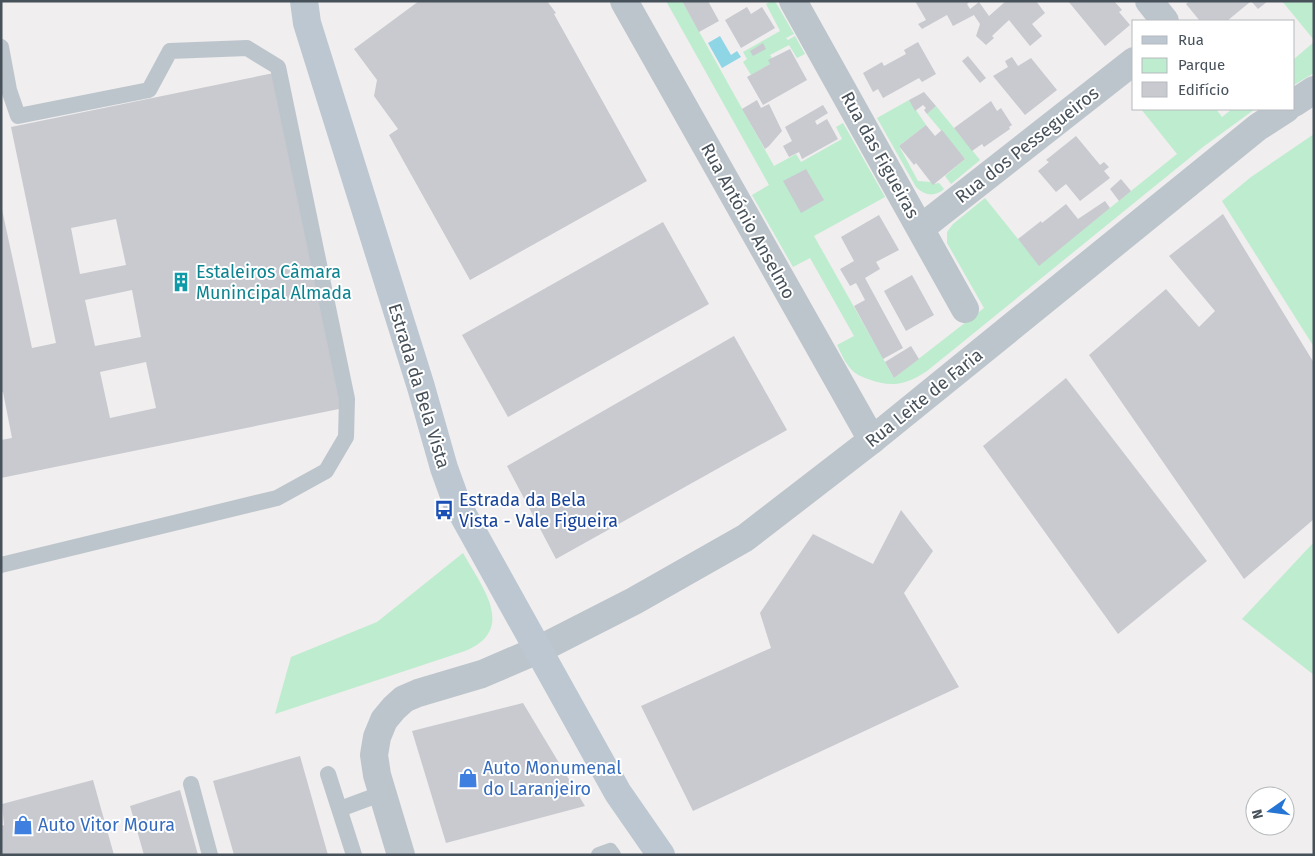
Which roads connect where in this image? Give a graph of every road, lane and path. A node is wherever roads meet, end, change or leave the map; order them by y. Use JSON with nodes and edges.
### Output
{"nodes":[{"id":1,"x":624,"y":1,"type":"edge"},
{"id":2,"x":793,"y":1,"type":"edge"},
{"id":3,"x":1148,"y":1,"type":"edge"},
{"id":4,"x":301,"y":9,"type":"edge"},
{"id":5,"x":1164,"y":20,"type":"edge"},
{"id":6,"x":1,"y":47,"type":"edge"},
{"id":7,"x":1132,"y":64,"type":"edge"},
{"id":8,"x":5,"y":90,"type":"edge"},
{"id":9,"x":1314,"y":90,"type":"edge"},
{"id":10,"x":1295,"y":102,"type":"edge"},
{"id":11,"x":1284,"y":110,"type":"edge"},
{"id":12,"x":921,"y":228,"type":"junction"},
{"id":13,"x":965,"y":309,"type":"dead end"},
{"id":14,"x":872,"y":440,"type":"junction"},
{"id":15,"x":1,"y":565,"type":"edge"},
{"id":16,"x":538,"y":650,"type":"junction"},
{"id":17,"x":328,"y":774,"type":"dead end"},
{"id":18,"x":191,"y":784,"type":"dead end"},
{"id":19,"x":383,"y":794,"type":"junction"},
{"id":20,"x":340,"y":809,"type":"junction"},
{"id":21,"x":210,"y":855,"type":"edge"},
{"id":22,"x":354,"y":855,"type":"edge"},
{"id":23,"x":401,"y":855,"type":"edge"},
{"id":24,"x":599,"y":855,"type":"edge"},
{"id":25,"x":613,"y":855,"type":"edge"},
{"id":26,"x":661,"y":855,"type":"edge"}],
"edges":[{"from":1,"to":14,"type":"street","name":"Rua António Anselmo"},
{"from":2,"to":12,"type":"street","name":"Rua das Figueiras"},
{"from":3,"to":5,"type":"street"},
{"from":4,"to":16,"type":"street","name":"Estrada da Bela Vista"},
{"from":6,"to":8,"type":"lane"},
{"from":7,"to":12,"type":"street","name":"Rua dos Pessegueiros"},
{"from":8,"to":15,"type":"lane"},
{"from":9,"to":10,"type":"street"},
{"from":11,"to":14,"type":"street","name":"Rua Leite de Faria"},
{"from":12,"to":13,"type":"street","name":"Rua das Figueiras"},
{"from":14,"to":16,"type":"street","name":"Rua Leite de Faria"},
{"from":16,"to":19,"type":"street","name":"Rua Leite de Faria"},
{"from":16,"to":26,"type":"street","name":"Estrada da Bela Vista"},
{"from":17,"to":20,"type":"lane"},
{"from":18,"to":21,"type":"lane"},
{"from":19,"to":20,"type":"lane"},
{"from":19,"to":23,"type":"street","name":"Rua Leite de Faria"},
{"from":20,"to":22,"type":"lane"},
{"from":24,"to":25,"type":"lane"}]}
